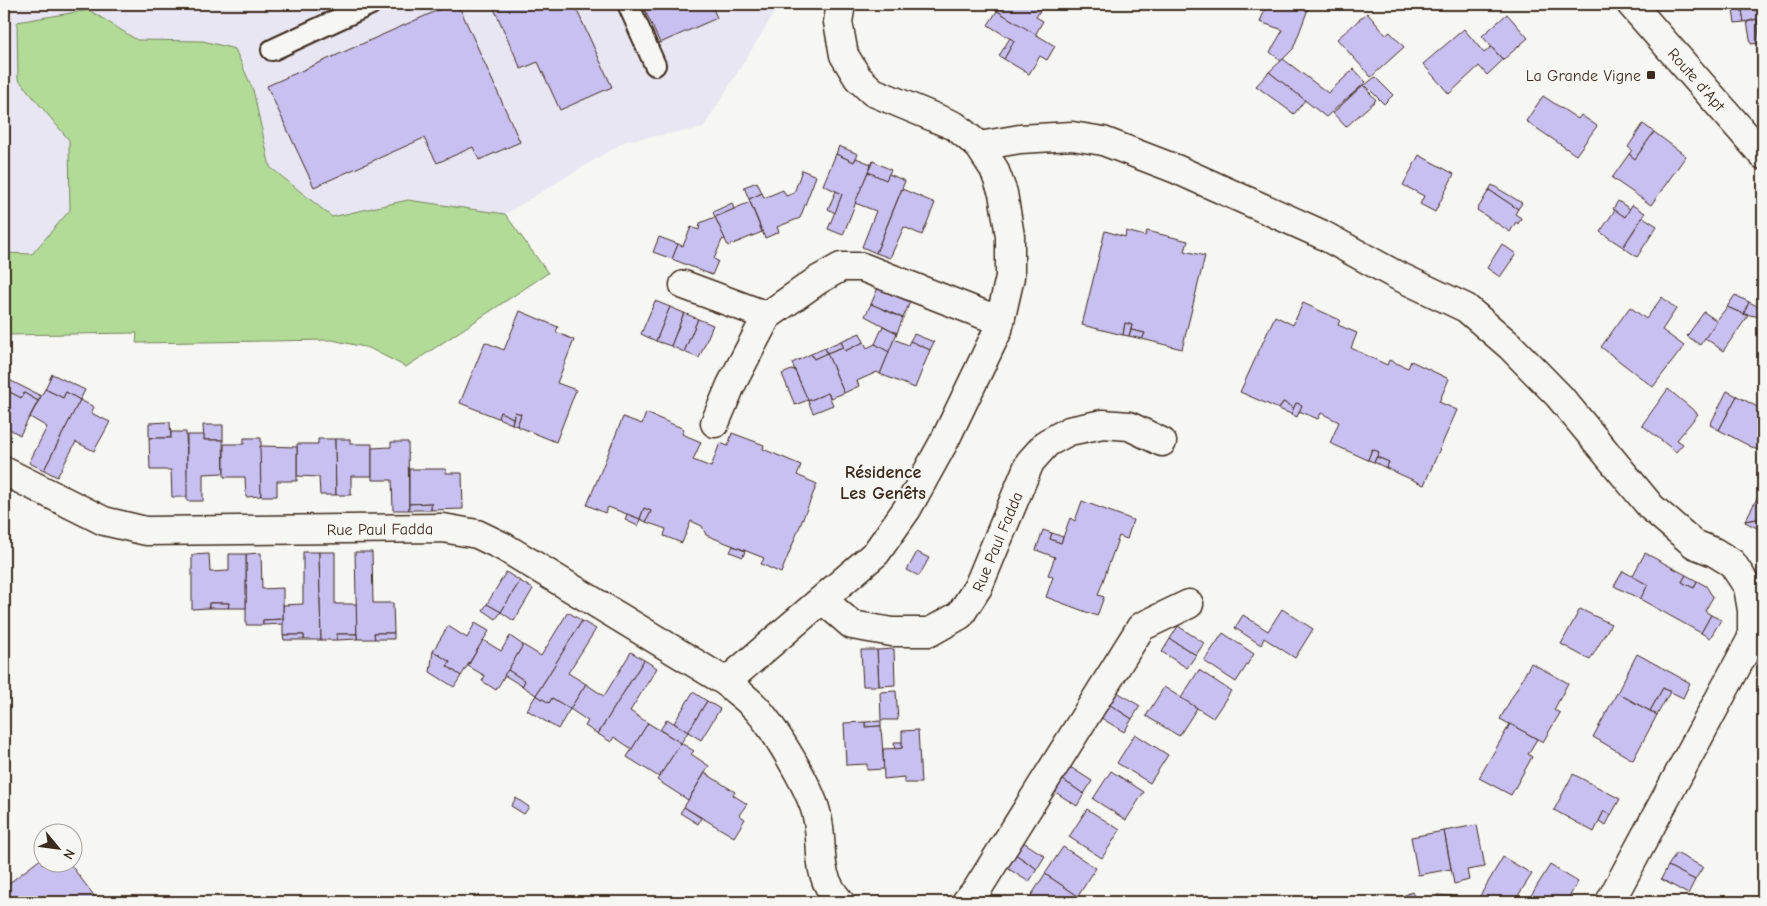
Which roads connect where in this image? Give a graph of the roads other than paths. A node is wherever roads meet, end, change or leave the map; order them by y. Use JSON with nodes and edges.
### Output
{"nodes":[{"id":1,"x":371,"y":4,"type":"edge"},
{"id":2,"x":628,"y":4,"type":"edge"},
{"id":3,"x":841,"y":4,"type":"edge"},
{"id":4,"x":1631,"y":4,"type":"edge"},
{"id":5,"x":272,"y":50,"type":"dead end"},
{"id":6,"x":655,"y":65,"type":"dead end"},
{"id":7,"x":979,"y":146,"type":"junction"},
{"id":8,"x":1763,"y":156,"type":"edge"},
{"id":9,"x":684,"y":285,"type":"dead end"},
{"id":10,"x":767,"y":316,"type":"junction"},
{"id":11,"x":1000,"y":320,"type":"junction"},
{"id":12,"x":715,"y":423,"type":"dead end"},
{"id":13,"x":1162,"y":442,"type":"dead end"},
{"id":14,"x":4,"y":471,"type":"edge"},
{"id":15,"x":823,"y":600,"type":"junction"},
{"id":16,"x":1189,"y":604,"type":"dead end"},
{"id":17,"x":726,"y":682,"type":"junction"},
{"id":18,"x":840,"y":902,"type":"edge"},
{"id":19,"x":966,"y":902,"type":"edge"},
{"id":20,"x":1610,"y":902,"type":"edge"}],
"edges":[{"from":1,"to":5,"type":"lane"},
{"from":2,"to":6,"type":"lane"},
{"from":3,"to":7,"type":"street"},
{"from":4,"to":8,"type":"street","name":"Route d'Apt"},
{"from":7,"to":11,"type":"street"},
{"from":7,"to":20,"type":"street"},
{"from":9,"to":10,"type":"street"},
{"from":10,"to":11,"type":"street"},
{"from":10,"to":12,"type":"street"},
{"from":11,"to":15,"type":"street"},
{"from":13,"to":15,"type":"street","name":"Rue Paul Fadda"},
{"from":14,"to":17,"type":"street","name":"Rue Paul Fadda"},
{"from":15,"to":17,"type":"street"},
{"from":16,"to":19,"type":"street"},
{"from":17,"to":18,"type":"street","name":"Rue Paul Fadda"}]}
